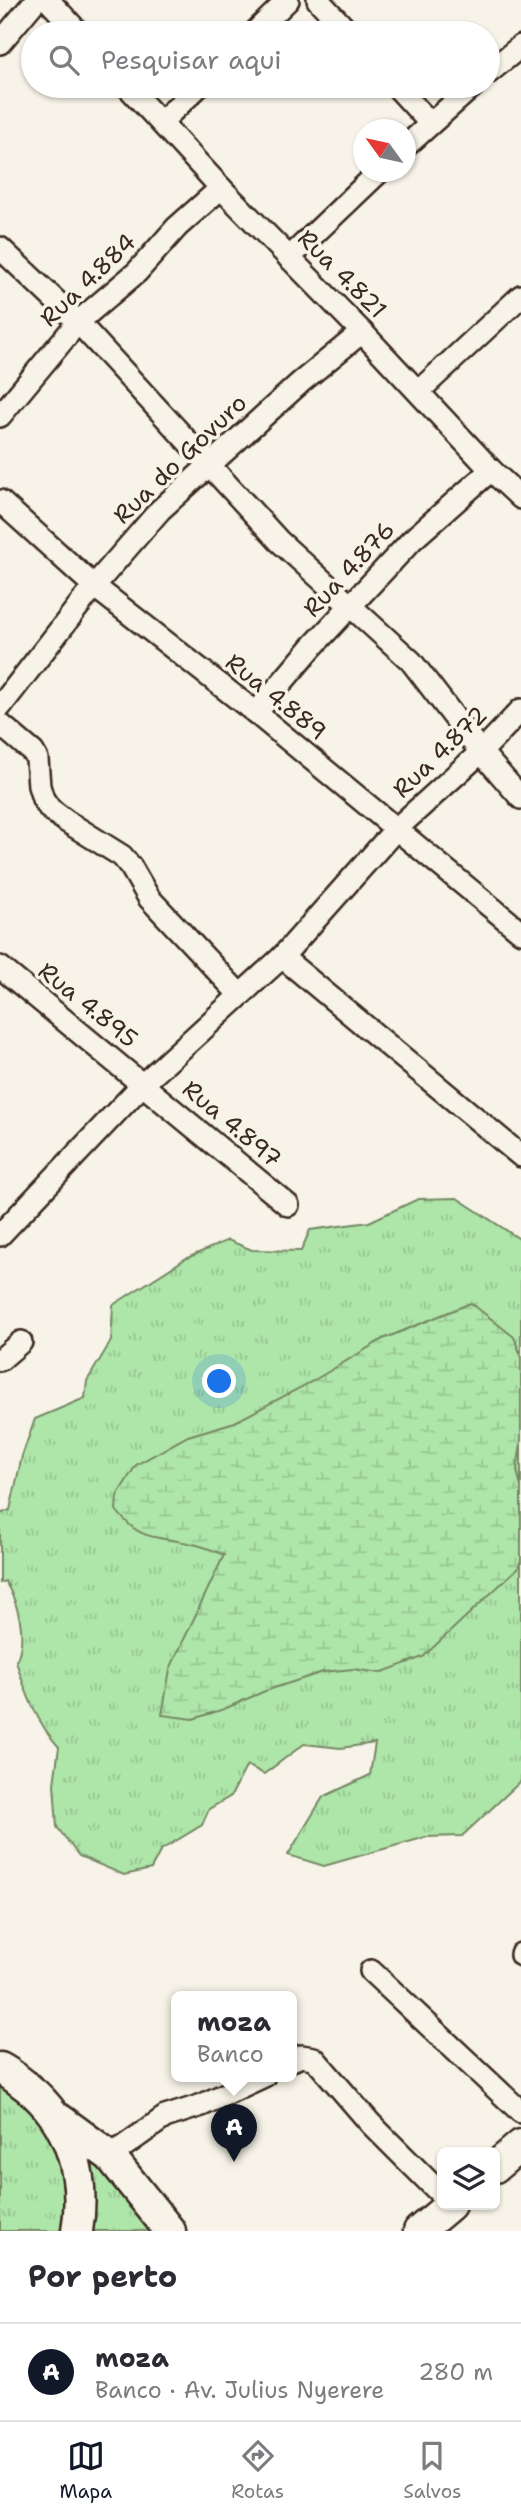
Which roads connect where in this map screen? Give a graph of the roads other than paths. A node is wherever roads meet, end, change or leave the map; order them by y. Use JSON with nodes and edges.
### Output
{"nodes":[{"id":1,"x":36,"y":0,"type":"edge"},
{"id":2,"x":48,"y":0,"type":"edge"},
{"id":3,"x":288,"y":0,"type":"edge"},
{"id":4,"x":327,"y":3,"type":"edge"},
{"id":5,"x":68,"y":21,"type":"edge"},
{"id":6,"x":266,"y":21,"type":"edge"},
{"id":7,"x":340,"y":21,"type":"edge"},
{"id":8,"x":0,"y":43,"type":"edge"},
{"id":9,"x":521,"y":46,"type":"edge"},
{"id":10,"x":500,"y":63,"type":"edge"},
{"id":11,"x":138,"y":98,"type":"edge"},
{"id":12,"x":186,"y":98,"type":"edge"},
{"id":13,"x":407,"y":98,"type":"edge"},
{"id":14,"x":459,"y":98,"type":"edge"},
{"id":15,"x":161,"y":122,"type":"junction"},
{"id":16,"x":430,"y":123,"type":"junction"},
{"id":17,"x":416,"y":136,"type":"edge"},
{"id":18,"x":369,"y":182,"type":"edge"},
{"id":19,"x":221,"y":188,"type":"junction"},
{"id":20,"x":0,"y":248,"type":"edge"},
{"id":21,"x":289,"y":258,"type":"junction"},
{"id":22,"x":521,"y":296,"type":"edge"},
{"id":23,"x":78,"y":322,"type":"junction"},
{"id":24,"x":362,"y":332,"type":"junction"},
{"id":25,"x":419,"y":391,"type":"junction"},
{"id":26,"x":0,"y":416,"type":"edge"},
{"id":27,"x":208,"y":466,"type":"junction"},
{"id":28,"x":491,"y":470,"type":"junction"},
{"id":29,"x":521,"y":498,"type":"edge"},
{"id":30,"x":0,"y":501,"type":"edge"},
{"id":31,"x":94,"y":586,"type":"junction"},
{"id":32,"x":349,"y":606,"type":"junction"},
{"id":33,"x":0,"y":707,"type":"edge"},
{"id":34,"x":521,"y":710,"type":"edge"},
{"id":35,"x":256,"y":713,"type":"junction"},
{"id":36,"x":0,"y":724,"type":"edge"},
{"id":37,"x":481,"y":752,"type":"junction"},
{"id":38,"x":521,"y":798,"type":"edge"},
{"id":39,"x":395,"y":831,"type":"junction"},
{"id":40,"x":521,"y":932,"type":"edge"},
{"id":41,"x":282,"y":957,"type":"junction"},
{"id":42,"x":0,"y":967,"type":"edge"},
{"id":43,"x":240,"y":995,"type":"junction"},
{"id":44,"x":142,"y":1084,"type":"junction"},
{"id":45,"x":521,"y":1156,"type":"edge"},
{"id":46,"x":288,"y":1205,"type":"dead end"},
{"id":47,"x":0,"y":1235,"type":"edge"},
{"id":48,"x":22,"y":1342,"type":"dead end"},
{"id":49,"x":0,"y":1360,"type":"edge"},
{"id":50,"x":371,"y":1971,"type":"dead end"},
{"id":51,"x":297,"y":2058,"type":"edge"},
{"id":52,"x":0,"y":2068,"type":"edge"},
{"id":53,"x":251,"y":2082,"type":"edge"},
{"id":54,"x":47,"y":2106,"type":"junction"},
{"id":55,"x":521,"y":2112,"type":"edge"},
{"id":56,"x":521,"y":2145,"type":"edge"},
{"id":57,"x":110,"y":2156,"type":"junction"},
{"id":58,"x":500,"y":2163,"type":"edge"},
{"id":59,"x":437,"y":2190,"type":"edge"},
{"id":60,"x":444,"y":2210,"type":"edge"},
{"id":61,"x":77,"y":2231,"type":"edge"},
{"id":62,"x":170,"y":2231,"type":"edge"},
{"id":63,"x":419,"y":2231,"type":"edge"}],
"edges":[{"from":1,"to":8,"type":"street"},
{"from":2,"to":5,"type":"street"},
{"from":3,"to":6,"type":"street"},
{"from":4,"to":7,"type":"street"},
{"from":9,"to":10,"type":"street"},
{"from":11,"to":15,"type":"street","name":"Rua 4.821"},
{"from":12,"to":15,"type":"street"},
{"from":13,"to":16,"type":"street"},
{"from":14,"to":16,"type":"street"},
{"from":15,"to":19,"type":"street","name":"Rua 4.821"},
{"from":16,"to":17,"type":"street"},
{"from":18,"to":21,"type":"street"},
{"from":19,"to":21,"type":"street","name":"Rua 4.821"},
{"from":19,"to":23,"type":"street","name":"Rua 4.884"},
{"from":20,"to":23,"type":"street"},
{"from":21,"to":24,"type":"street","name":"Rua 4.821"},
{"from":22,"to":25,"type":"street"},
{"from":23,"to":26,"type":"street","name":"Rua 4.884"},
{"from":23,"to":27,"type":"street"},
{"from":24,"to":25,"type":"street","name":"Rua 4.821"},
{"from":24,"to":27,"type":"street","name":"Rua do Govuro"},
{"from":25,"to":28,"type":"street","name":"Rua 4.821"},
{"from":27,"to":31,"type":"street","name":"Rua do Govuro"},
{"from":27,"to":32,"type":"street"},
{"from":28,"to":29,"type":"street","name":"Rua 4.821"},
{"from":28,"to":32,"type":"street","name":"Rua 4.876"},
{"from":30,"to":31,"type":"street","name":"Rua 4.889"},
{"from":31,"to":33,"type":"street","name":"Rua do Govuro"},
{"from":31,"to":35,"type":"street","name":"Rua 4.889"},
{"from":32,"to":35,"type":"street","name":"Rua 4.876"},
{"from":32,"to":37,"type":"street"},
{"from":34,"to":37,"type":"street","name":"Rua 4.872"},
{"from":35,"to":39,"type":"street","name":"Rua 4.889"},
{"from":36,"to":43,"type":"street"},
{"from":37,"to":38,"type":"street"},
{"from":37,"to":39,"type":"street","name":"Rua 4.872"},
{"from":39,"to":40,"type":"street","name":"Rua 4.889"},
{"from":39,"to":41,"type":"street","name":"Rua 4.872"},
{"from":41,"to":43,"type":"street","name":"Rua 4.872"},
{"from":41,"to":45,"type":"street"},
{"from":42,"to":44,"type":"street","name":"Rua 4.895"},
{"from":43,"to":44,"type":"street","name":"Rua 4.872"},
{"from":44,"to":46,"type":"street","name":"Rua 4.897"},
{"from":44,"to":47,"type":"street","name":"Rua 4.872"},
{"from":48,"to":49,"type":"street"},
{"from":50,"to":55,"type":"street"},
{"from":51,"to":59,"type":"street"},
{"from":52,"to":54,"type":"main road"},
{"from":53,"to":57,"type":"street"},
{"from":54,"to":57,"type":"main road"},
{"from":54,"to":61,"type":"main road"},
{"from":56,"to":58,"type":"main road"},
{"from":57,"to":62,"type":"main road"},
{"from":60,"to":63,"type":"main road"}]}
